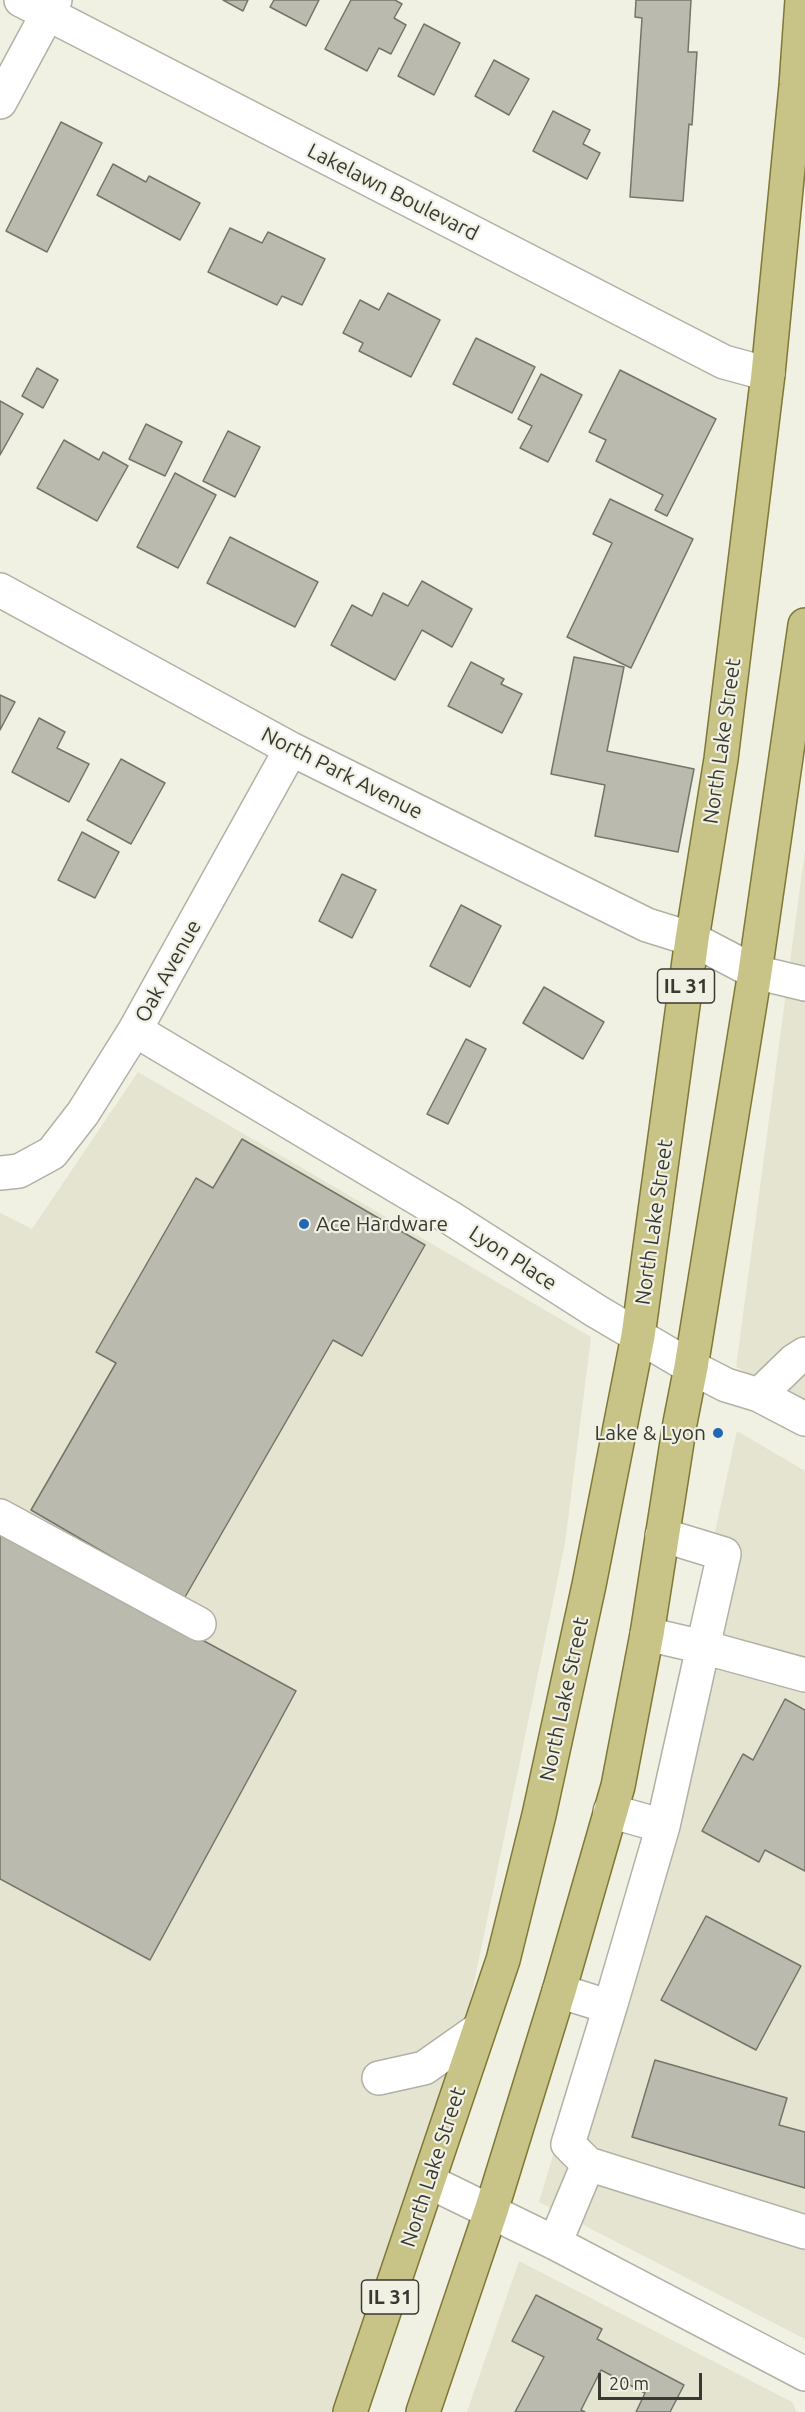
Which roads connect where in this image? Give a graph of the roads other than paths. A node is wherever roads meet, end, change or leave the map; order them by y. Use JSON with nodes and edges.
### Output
{"nodes":[{"id":1,"x":802,"y":0,"type":"edge"},
{"id":2,"x":41,"y":5,"type":"edge"},
{"id":3,"x":0,"y":102,"type":"edge"},
{"id":4,"x":768,"y":374,"type":"junction"},
{"id":5,"x":0,"y":590,"type":"edge"},
{"id":6,"x":805,"y":625,"type":"edge"},
{"id":7,"x":291,"y":748,"type":"junction"},
{"id":8,"x":692,"y":939,"type":"junction"},
{"id":9,"x":755,"y":972,"type":"junction"},
{"id":10,"x":805,"y":984,"type":"edge"},
{"id":11,"x":135,"y":1030,"type":"junction"},
{"id":12,"x":9,"y":1172,"type":"edge"},
{"id":13,"x":638,"y":1336,"type":"junction"},
{"id":14,"x":805,"y":1354,"type":"edge"},
{"id":15,"x":691,"y":1367,"type":"junction"},
{"id":16,"x":759,"y":1395,"type":"junction"},
{"id":17,"x":805,"y":1419,"type":"edge"},
{"id":18,"x":0,"y":1516,"type":"edge"},
{"id":19,"x":662,"y":1535,"type":"junction"},
{"id":20,"x":199,"y":1624,"type":"dead end"},
{"id":21,"x":647,"y":1634,"type":"junction"},
{"id":22,"x":703,"y":1647,"type":"junction"},
{"id":23,"x":805,"y":1675,"type":"edge"},
{"id":24,"x":610,"y":1811,"type":"junction"},
{"id":25,"x":663,"y":1826,"type":"junction"},
{"id":26,"x":559,"y":1991,"type":"junction"},
{"id":27,"x":610,"y":2007,"type":"junction"},
{"id":28,"x":478,"y":2030,"type":"junction"},
{"id":29,"x":379,"y":2078,"type":"dead end"},
{"id":30,"x":588,"y":2164,"type":"junction"},
{"id":31,"x":429,"y":2182,"type":"junction"},
{"id":32,"x":491,"y":2211,"type":"junction"},
{"id":33,"x":805,"y":2232,"type":"edge"},
{"id":34,"x":555,"y":2243,"type":"junction"},
{"id":35,"x":805,"y":2374,"type":"edge"},
{"id":36,"x":350,"y":2412,"type":"edge"},
{"id":37,"x":423,"y":2412,"type":"edge"}],
"edges":[{"from":1,"to":4,"type":"main road","name":"North Lake Street","number":"IL 31"},
{"from":2,"to":3,"type":"street"},
{"from":2,"to":4,"type":"street","name":"Lakelawn Boulevard"},
{"from":4,"to":8,"type":"main road","name":"North Lake Street","number":"IL 31"},
{"from":5,"to":7,"type":"street","name":"North Park Avenue"},
{"from":6,"to":9,"type":"main road"},
{"from":7,"to":8,"type":"street","name":"North Park Avenue"},
{"from":7,"to":11,"type":"street","name":"Oak Avenue"},
{"from":8,"to":9,"type":"street","name":"North Park Avenue"},
{"from":8,"to":13,"type":"main road","name":"North Lake Street","number":"IL 31"},
{"from":9,"to":10,"type":"street","name":"North Park Avenue"},
{"from":9,"to":15,"type":"main road"},
{"from":11,"to":12,"type":"street","name":"Oak Avenue"},
{"from":11,"to":13,"type":"street","name":"Lyon Place"},
{"from":13,"to":15,"type":"street","name":"Lyon Place"},
{"from":13,"to":28,"type":"main road","name":"North Lake Street","number":"IL 31"},
{"from":14,"to":16,"type":"street"},
{"from":15,"to":16,"type":"street","name":"Lyon Place"},
{"from":15,"to":19,"type":"main road"},
{"from":16,"to":17,"type":"street","name":"Lyon Place"},
{"from":18,"to":20,"type":"street"},
{"from":19,"to":21,"type":"main road"},
{"from":19,"to":22,"type":"street"},
{"from":21,"to":22,"type":"street"},
{"from":21,"to":24,"type":"main road"},
{"from":22,"to":23,"type":"street"},
{"from":22,"to":25,"type":"street"},
{"from":24,"to":25,"type":"street"},
{"from":24,"to":26,"type":"main road"},
{"from":25,"to":27,"type":"street"},
{"from":26,"to":27,"type":"street"},
{"from":26,"to":32,"type":"main road"},
{"from":27,"to":30,"type":"street"},
{"from":28,"to":29,"type":"street"},
{"from":28,"to":31,"type":"main road","name":"North Lake Street","number":"IL 31"},
{"from":30,"to":33,"type":"street"},
{"from":30,"to":34,"type":"street"},
{"from":31,"to":32,"type":"street"},
{"from":31,"to":36,"type":"main road","name":"North Lake Street","number":"IL 31"},
{"from":32,"to":34,"type":"street"},
{"from":32,"to":37,"type":"main road"},
{"from":34,"to":35,"type":"street"}]}
